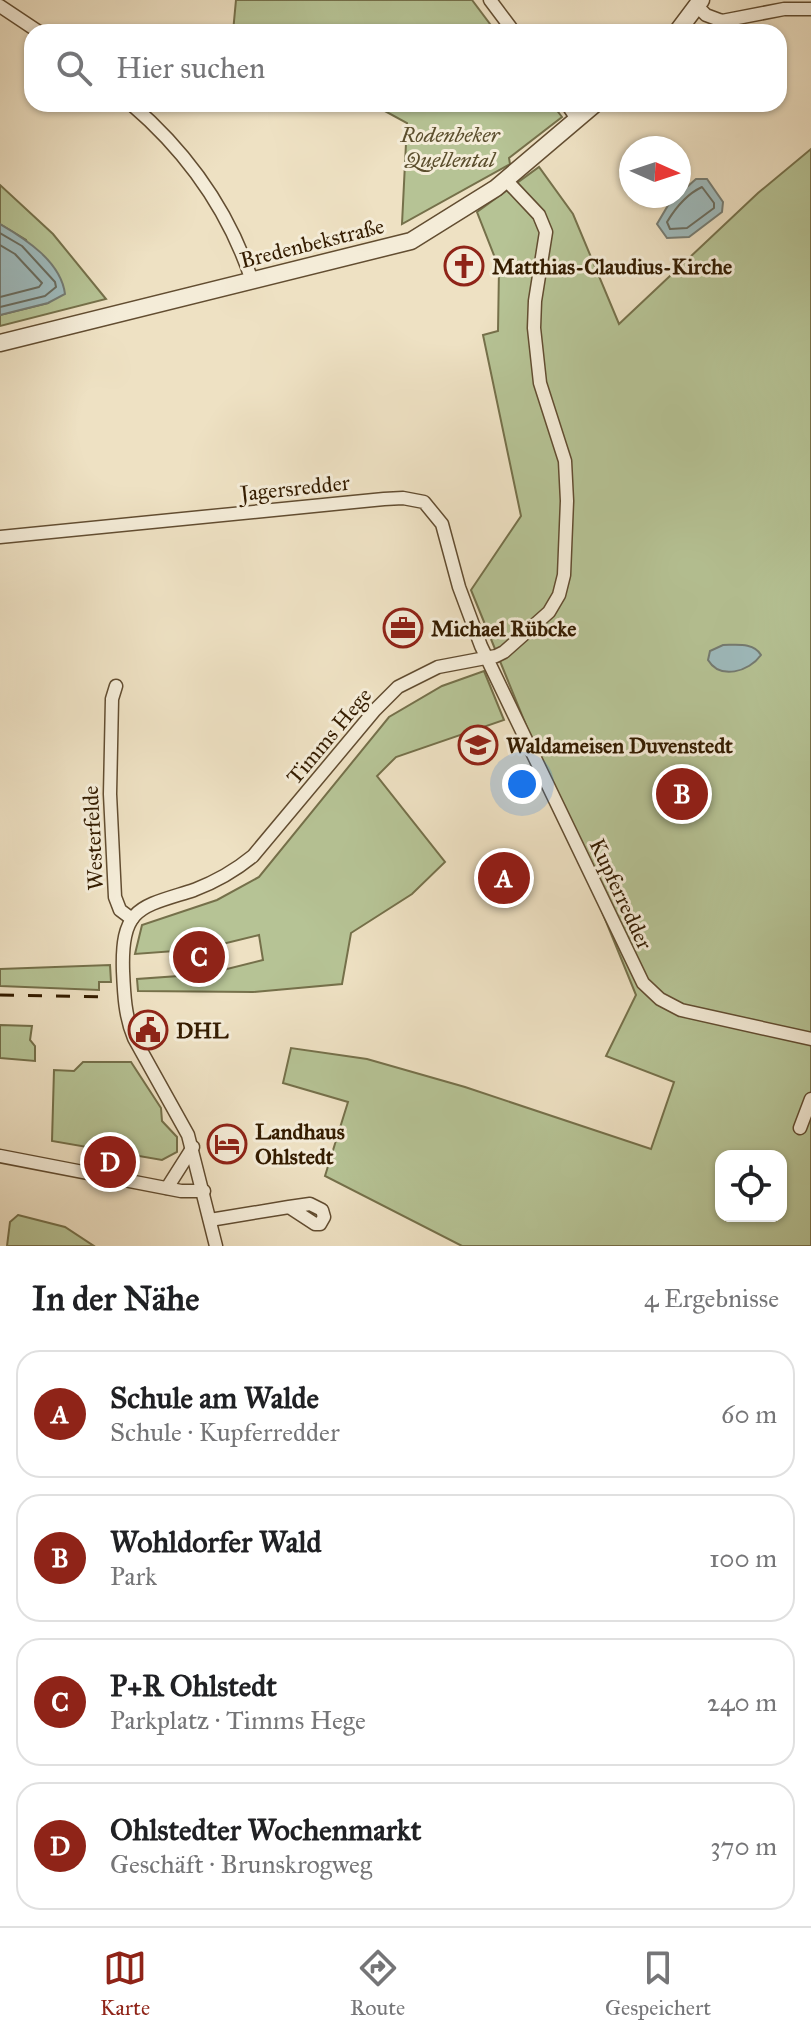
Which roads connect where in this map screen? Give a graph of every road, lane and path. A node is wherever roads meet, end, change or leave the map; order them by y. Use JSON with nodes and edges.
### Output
{"nodes":[{"id":1,"x":490,"y":0,"type":"edge"},
{"id":2,"x":699,"y":3,"type":"edge"},
{"id":3,"x":0,"y":6,"type":"edge"},
{"id":4,"x":811,"y":9,"type":"edge"},
{"id":5,"x":27,"y":24,"type":"edge"},
{"id":6,"x":508,"y":24,"type":"edge"},
{"id":7,"x":683,"y":24,"type":"edge"},
{"id":8,"x":140,"y":112,"type":"edge"},
{"id":9,"x":572,"y":112,"type":"edge"},
{"id":10,"x":585,"y":112,"type":"edge"},
{"id":11,"x":577,"y":119,"type":"junction"},
{"id":12,"x":506,"y":180,"type":"junction"},
{"id":13,"x":252,"y":281,"type":"junction"},
{"id":14,"x":0,"y":343,"type":"edge"},
{"id":15,"x":0,"y":537,"type":"edge"},
{"id":16,"x":487,"y":658,"type":"junction"},
{"id":17,"x":116,"y":686,"type":"dead end"},
{"id":18,"x":132,"y":919,"type":"junction"},
{"id":19,"x":811,"y":1039,"type":"edge"},
{"id":20,"x":811,"y":1099,"type":"edge"},
{"id":21,"x":800,"y":1128,"type":"dead end"},
{"id":22,"x":193,"y":1147,"type":"junction"},
{"id":23,"x":0,"y":1156,"type":"edge"},
{"id":24,"x":167,"y":1188,"type":"junction"},
{"id":25,"x":204,"y":1191,"type":"junction"},
{"id":26,"x":289,"y":1207,"type":"dead end"},
{"id":27,"x":210,"y":1220,"type":"junction"},
{"id":28,"x":216,"y":1246,"type":"edge"}],
"edges":[{"from":1,"to":6,"type":"street"},
{"from":2,"to":4,"type":"street"},
{"from":2,"to":7,"type":"street"},
{"from":3,"to":5,"type":"street"},
{"from":8,"to":13,"type":"street"},
{"from":9,"to":11,"type":"street"},
{"from":10,"to":11,"type":"street","name":"Bredenbekstraße"},
{"from":11,"to":12,"type":"street","name":"Bredenbekstraße"},
{"from":12,"to":13,"type":"street","name":"Bredenbekstraße"},
{"from":12,"to":16,"type":"street","name":"Timms Hege"},
{"from":13,"to":14,"type":"street","name":"Bredenbekstraße"},
{"from":15,"to":16,"type":"street","name":"Jagersredder"},
{"from":16,"to":18,"type":"street","name":"Timms Hege"},
{"from":16,"to":19,"type":"street","name":"Kupferredder"},
{"from":17,"to":18,"type":"street","name":"Westerfelde"},
{"from":18,"to":22,"type":"street"},
{"from":20,"to":21,"type":"street"},
{"from":22,"to":24,"type":"street"},
{"from":22,"to":25,"type":"street"},
{"from":23,"to":24,"type":"street"},
{"from":24,"to":25,"type":"street"},
{"from":25,"to":27,"type":"street"},
{"from":26,"to":27,"type":"street"},
{"from":27,"to":28,"type":"street"}]}
